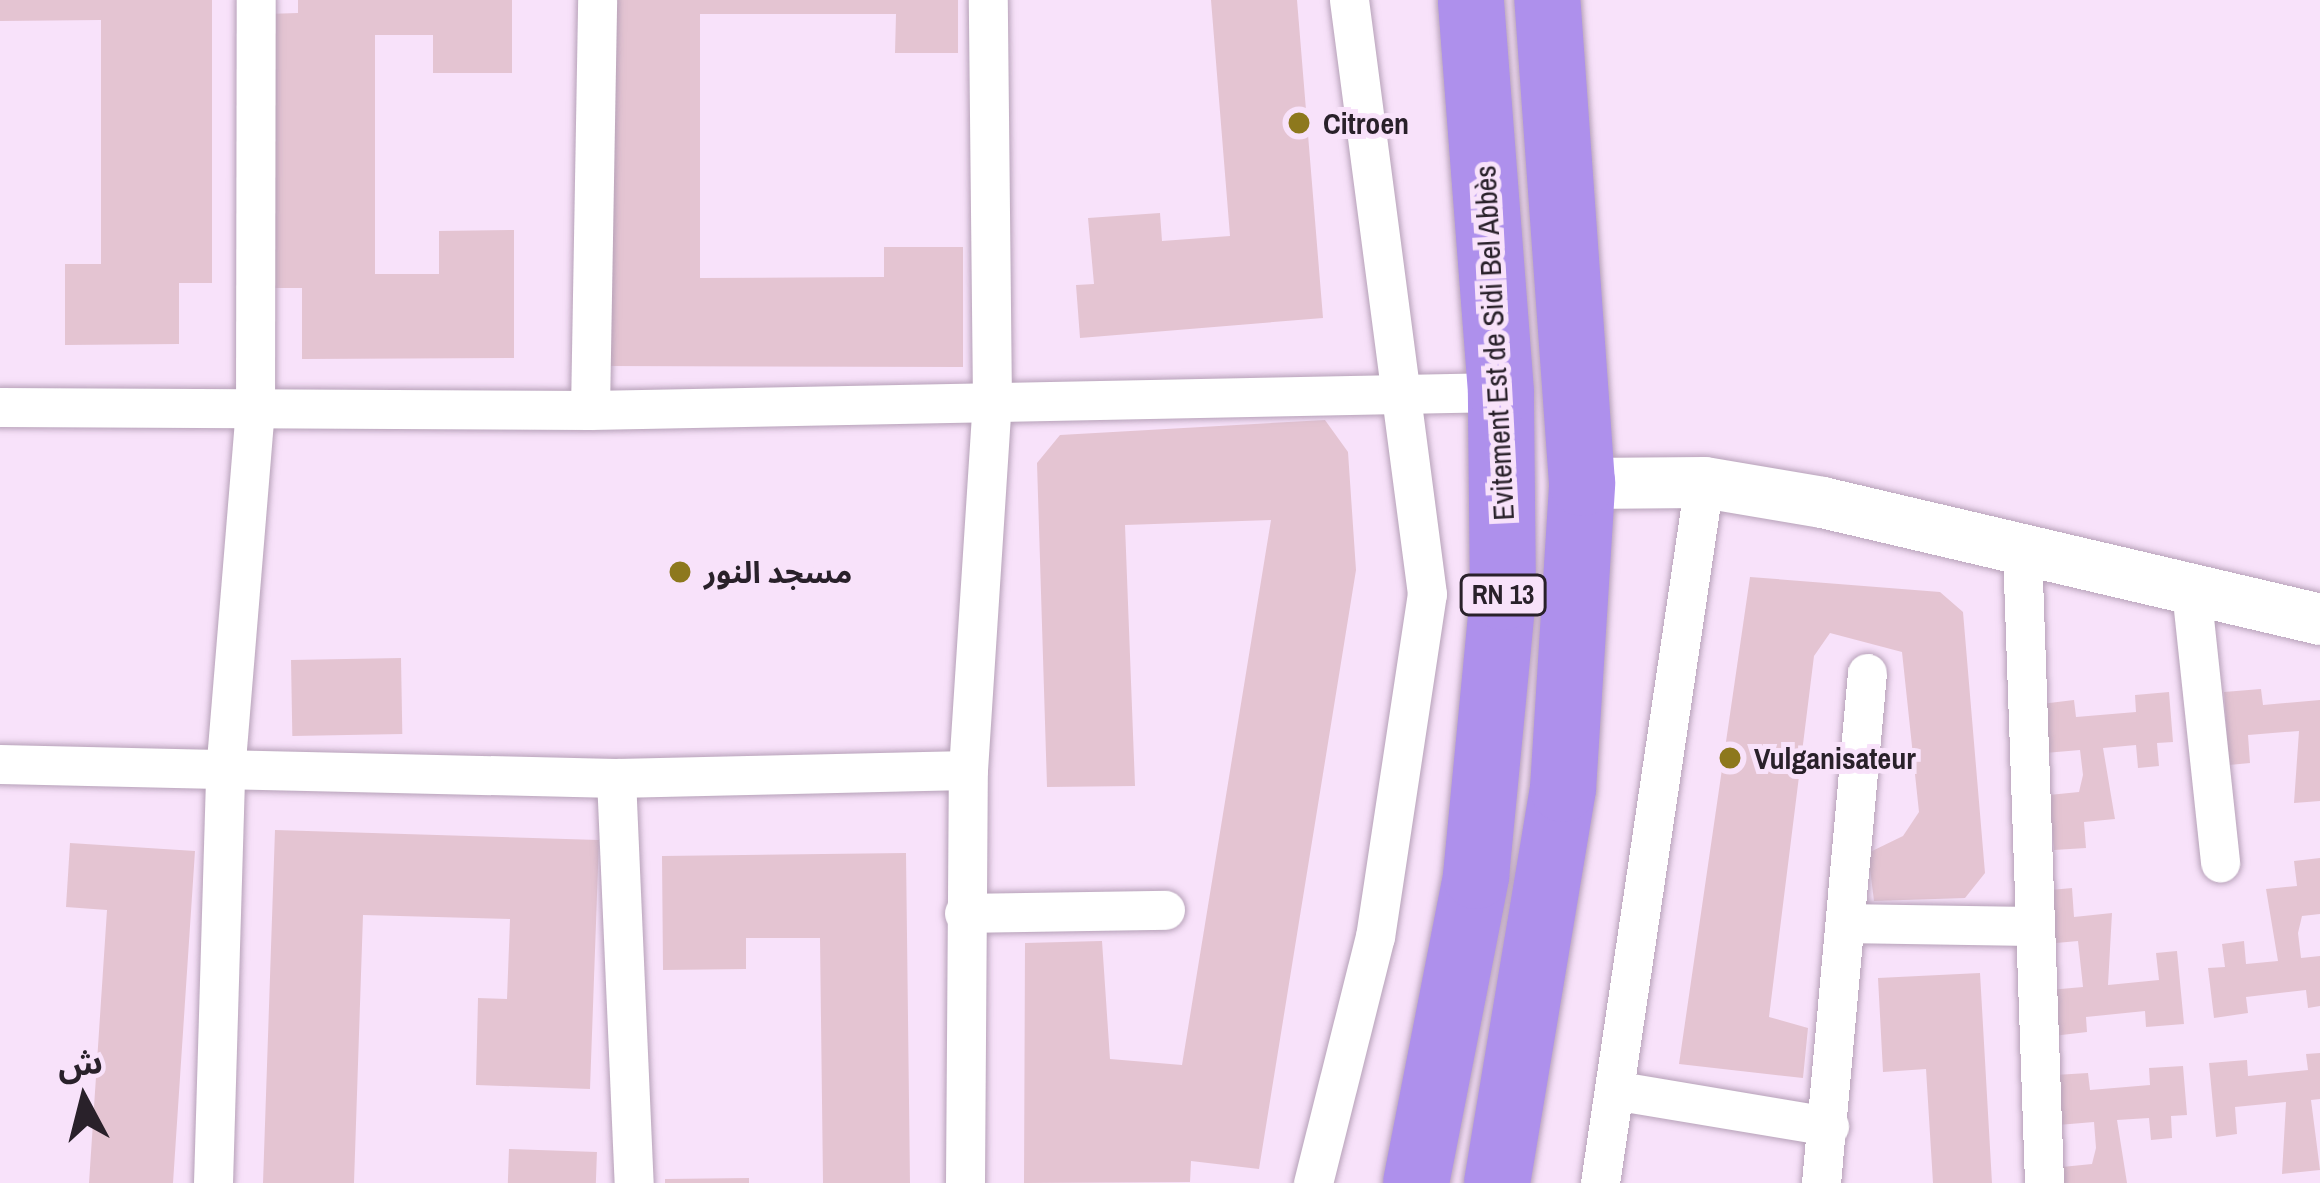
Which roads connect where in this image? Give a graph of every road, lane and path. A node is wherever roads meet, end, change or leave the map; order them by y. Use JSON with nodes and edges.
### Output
{"nodes":[{"id":1,"x":256,"y":0,"type":"edge"},
{"id":2,"x":597,"y":0,"type":"edge"},
{"id":3,"x":988,"y":0,"type":"edge"},
{"id":4,"x":1348,"y":0,"type":"edge"},
{"id":5,"x":1471,"y":0,"type":"edge"},
{"id":6,"x":1546,"y":0,"type":"edge"},
{"id":7,"x":1501,"y":392,"type":"junction"},
{"id":8,"x":1402,"y":395,"type":"junction"},
{"id":9,"x":992,"y":403,"type":"junction"},
{"id":10,"x":0,"y":407,"type":"edge"},
{"id":11,"x":255,"y":410,"type":"junction"},
{"id":12,"x":590,"y":410,"type":"junction"},
{"id":13,"x":1704,"y":482,"type":"junction"},
{"id":14,"x":1582,"y":483,"type":"junction"},
{"id":15,"x":2022,"y":549,"type":"junction"},
{"id":16,"x":2192,"y":590,"type":"junction"},
{"id":17,"x":2320,"y":619,"type":"edge"},
{"id":18,"x":1867,"y":673,"type":"dead end"},
{"id":19,"x":0,"y":764,"type":"edge"},
{"id":20,"x":968,"y":770,"type":"junction"},
{"id":21,"x":225,"y":773,"type":"junction"},
{"id":22,"x":616,"y":778,"type":"junction"},
{"id":23,"x":2220,"y":862,"type":"dead end"},
{"id":24,"x":1165,"y":910,"type":"dead end"},
{"id":25,"x":964,"y":913,"type":"junction"},
{"id":26,"x":1846,"y":923,"type":"junction"},
{"id":27,"x":2027,"y":926,"type":"junction"},
{"id":28,"x":1619,"y":1091,"type":"junction"},
{"id":29,"x":1829,"y":1126,"type":"junction"},
{"id":30,"x":213,"y":1183,"type":"edge"},
{"id":31,"x":634,"y":1183,"type":"edge"},
{"id":32,"x":965,"y":1183,"type":"edge"},
{"id":33,"x":1313,"y":1183,"type":"edge"},
{"id":34,"x":1416,"y":1183,"type":"edge"},
{"id":35,"x":1497,"y":1183,"type":"edge"},
{"id":36,"x":1600,"y":1183,"type":"edge"},
{"id":37,"x":1821,"y":1183,"type":"edge"},
{"id":38,"x":2044,"y":1183,"type":"edge"}],
"edges":[{"from":1,"to":11,"type":"street"},
{"from":2,"to":12,"type":"street"},
{"from":3,"to":9,"type":"street"},
{"from":4,"to":8,"type":"street"},
{"from":5,"to":7,"type":"highway","name":"Evitement Est de Sidi Bel Abbès","number":"RN 13"},
{"from":6,"to":14,"type":"highway","number":"RN 13"},
{"from":7,"to":8,"type":"street"},
{"from":7,"to":34,"type":"highway","name":"Evitement Est de Sidi Bel Abbès","number":"RN 13"},
{"from":8,"to":9,"type":"street"},
{"from":8,"to":33,"type":"street"},
{"from":9,"to":12,"type":"street"},
{"from":9,"to":20,"type":"street"},
{"from":10,"to":11,"type":"street"},
{"from":11,"to":12,"type":"street"},
{"from":11,"to":21,"type":"street"},
{"from":13,"to":14,"type":"street"},
{"from":13,"to":15,"type":"street"},
{"from":13,"to":28,"type":"street"},
{"from":14,"to":35,"type":"highway","number":"RN 13"},
{"from":15,"to":16,"type":"street"},
{"from":15,"to":27,"type":"street"},
{"from":16,"to":17,"type":"street"},
{"from":16,"to":23,"type":"street"},
{"from":18,"to":26,"type":"street"},
{"from":19,"to":21,"type":"street"},
{"from":20,"to":22,"type":"street"},
{"from":20,"to":25,"type":"street"},
{"from":21,"to":22,"type":"street"},
{"from":21,"to":30,"type":"street"},
{"from":22,"to":31,"type":"street"},
{"from":24,"to":25,"type":"street"},
{"from":25,"to":32,"type":"street"},
{"from":26,"to":27,"type":"street"},
{"from":26,"to":29,"type":"street"},
{"from":27,"to":38,"type":"street"},
{"from":28,"to":29,"type":"street"},
{"from":28,"to":36,"type":"street"},
{"from":29,"to":37,"type":"street"}]}
